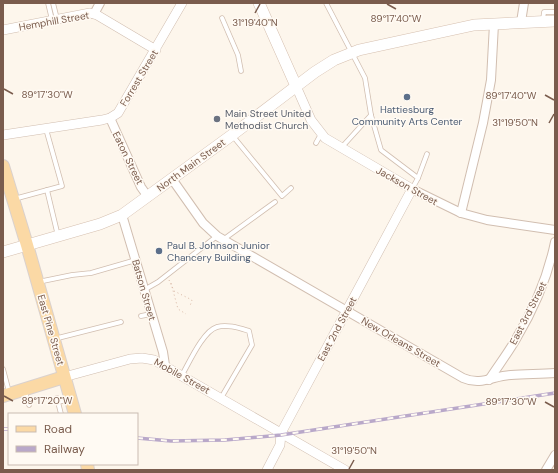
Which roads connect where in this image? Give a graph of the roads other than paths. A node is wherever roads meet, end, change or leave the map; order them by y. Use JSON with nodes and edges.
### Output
{"nodes":[{"id":1,"x":48,"y":3,"type":"edge"},
{"id":2,"x":54,"y":3,"type":"edge"},
{"id":3,"x":100,"y":3,"type":"edge"},
{"id":4,"x":182,"y":3,"type":"edge"},
{"id":5,"x":259,"y":3,"type":"edge"},
{"id":6,"x":326,"y":3,"type":"edge"},
{"id":7,"x":524,"y":3,"type":"edge"},
{"id":8,"x":555,"y":12,"type":"edge"},
{"id":9,"x":94,"y":14,"type":"junction"},
{"id":10,"x":222,"y":18,"type":"dead end"},
{"id":11,"x":55,"y":19,"type":"junction"},
{"id":12,"x":543,"y":21,"type":"junction"},
{"id":13,"x":555,"y":21,"type":"edge"},
{"id":14,"x":521,"y":22,"type":"junction"},
{"id":15,"x":494,"y":24,"type":"junction"},
{"id":16,"x":3,"y":30,"type":"edge"},
{"id":17,"x":156,"y":50,"type":"junction"},
{"id":18,"x":351,"y":53,"type":"junction"},
{"id":19,"x":241,"y":71,"type":"dead end"},
{"id":20,"x":296,"y":86,"type":"junction"},
{"id":21,"x":371,"y":115,"type":"junction"},
{"id":22,"x":110,"y":118,"type":"junction"},
{"id":23,"x":46,"y":129,"type":"junction"},
{"id":24,"x":321,"y":134,"type":"junction"},
{"id":25,"x":3,"y":135,"type":"edge"},
{"id":26,"x":232,"y":135,"type":"junction"},
{"id":27,"x":316,"y":143,"type":"dead end"},
{"id":28,"x":341,"y":148,"type":"junction"},
{"id":29,"x":427,"y":154,"type":"dead end"},
{"id":30,"x":3,"y":166,"type":"edge"},
{"id":31,"x":418,"y":178,"type":"junction"},
{"id":32,"x":172,"y":179,"type":"junction"},
{"id":33,"x":291,"y":188,"type":"dead end"},
{"id":34,"x":412,"y":189,"type":"junction"},
{"id":35,"x":47,"y":190,"type":"junction"},
{"id":36,"x":148,"y":197,"type":"junction"},
{"id":37,"x":13,"y":200,"type":"junction"},
{"id":38,"x":275,"y":202,"type":"dead end"},
{"id":39,"x":462,"y":213,"type":"junction"},
{"id":40,"x":122,"y":215,"type":"junction"},
{"id":41,"x":555,"y":230,"type":"edge"},
{"id":42,"x":58,"y":236,"type":"junction"},
{"id":43,"x":220,"y":238,"type":"junction"},
{"id":44,"x":555,"y":242,"type":"edge"},
{"id":45,"x":27,"y":245,"type":"junction"},
{"id":46,"x":3,"y":252,"type":"edge"},
{"id":47,"x":136,"y":260,"type":"junction"},
{"id":48,"x":38,"y":282,"type":"junction"},
{"id":49,"x":144,"y":290,"type":"junction"},
{"id":50,"x":347,"y":310,"type":"junction"},
{"id":51,"x":151,"y":314,"type":"junction"},
{"id":52,"x":141,"y":316,"type":"dead end"},
{"id":53,"x":121,"y":322,"type":"dead end"},
{"id":54,"x":54,"y":340,"type":"junction"},
{"id":55,"x":165,"y":365,"type":"junction"},
{"id":56,"x":3,"y":370,"type":"edge"},
{"id":57,"x":555,"y":373,"type":"edge"},
{"id":58,"x":182,"y":375,"type":"junction"},
{"id":59,"x":64,"y":377,"type":"junction"},
{"id":60,"x":489,"y":380,"type":"junction"},
{"id":61,"x":24,"y":389,"type":"junction"},
{"id":62,"x":6,"y":395,"type":"edge"},
{"id":63,"x":70,"y":398,"type":"junction"},
{"id":64,"x":221,"y":398,"type":"junction"},
{"id":65,"x":29,"y":405,"type":"dead end"},
{"id":66,"x":61,"y":413,"type":"edge"},
{"id":67,"x":75,"y":413,"type":"edge"},
{"id":68,"x":281,"y":433,"type":"junction"},
{"id":69,"x":555,"y":455,"type":"edge"},
{"id":70,"x":267,"y":470,"type":"edge"},
{"id":71,"x":345,"y":470,"type":"edge"},
{"id":72,"x":546,"y":470,"type":"edge"}],
"edges":[{"from":1,"to":11,"type":"lane"},
{"from":2,"to":11,"type":"lane"},
{"from":3,"to":9,"type":"street","name":"Hemphill Street"},
{"from":4,"to":17,"type":"street","name":"Forrest Street"},
{"from":5,"to":20,"type":"main road"},
{"from":6,"to":18,"type":"lane"},
{"from":7,"to":14,"type":"street"},
{"from":8,"to":12,"type":"lane"},
{"from":9,"to":11,"type":"street","name":"Hemphill Street"},
{"from":9,"to":17,"type":"street"},
{"from":10,"to":19,"type":"lane"},
{"from":11,"to":16,"type":"street","name":"Hemphill Street"},
{"from":12,"to":13,"type":"main road","name":"North Main Street"},
{"from":12,"to":14,"type":"main road","name":"North Main Street"},
{"from":14,"to":15,"type":"main road","name":"North Main Street"},
{"from":15,"to":18,"type":"main road","name":"North Main Street"},
{"from":15,"to":39,"type":"street"},
{"from":17,"to":22,"type":"street","name":"Forrest Street"},
{"from":18,"to":20,"type":"main road","name":"North Main Street"},
{"from":18,"to":21,"type":"lane"},
{"from":20,"to":24,"type":"street","name":"Jackson Street"},
{"from":20,"to":26,"type":"main road","name":"North Main Street"},
{"from":21,"to":28,"type":"lane"},
{"from":21,"to":31,"type":"lane"},
{"from":22,"to":23,"type":"street"},
{"from":22,"to":36,"type":"street","name":"Eaton Street"},
{"from":23,"to":25,"type":"street"},
{"from":23,"to":35,"type":"lane"},
{"from":24,"to":27,"type":"lane"},
{"from":24,"to":28,"type":"street","name":"Jackson Street"},
{"from":26,"to":32,"type":"main road","name":"North Main Street"},
{"from":26,"to":33,"type":"lane"},
{"from":28,"to":34,"type":"street","name":"Jackson Street"},
{"from":29,"to":31,"type":"lane"},
{"from":30,"to":37,"type":"main road","name":"East Pine Street"},
{"from":31,"to":34,"type":"lane"},
{"from":32,"to":36,"type":"main road","name":"North Main Street"},
{"from":32,"to":43,"type":"street","name":"New Orleans Street"},
{"from":34,"to":39,"type":"street","name":"Jackson Street"},
{"from":34,"to":50,"type":"street","name":"East 2nd Street"},
{"from":35,"to":37,"type":"lane"},
{"from":35,"to":42,"type":"lane"},
{"from":36,"to":40,"type":"main road","name":"North Main Street"},
{"from":37,"to":45,"type":"main road","name":"East Pine Street"},
{"from":38,"to":43,"type":"lane"},
{"from":39,"to":41,"type":"street","name":"Jackson Street"},
{"from":40,"to":42,"type":"main road","name":"North Main Street"},
{"from":40,"to":47,"type":"street","name":"Batson Street"},
{"from":42,"to":45,"type":"main road","name":"North Main Street"},
{"from":43,"to":49,"type":"lane"},
{"from":43,"to":50,"type":"street","name":"New Orleans Street"},
{"from":44,"to":60,"type":"street","name":"East 3rd Street"},
{"from":45,"to":46,"type":"main road","name":"North Main Street"},
{"from":45,"to":48,"type":"main road","name":"East Pine Street"},
{"from":47,"to":48,"type":"lane"},
{"from":47,"to":49,"type":"street","name":"Batson Street"},
{"from":48,"to":54,"type":"main road","name":"East Pine Street"},
{"from":49,"to":51,"type":"street","name":"Batson Street"},
{"from":50,"to":60,"type":"street","name":"New Orleans Street"},
{"from":50,"to":68,"type":"street","name":"East 2nd Street"},
{"from":51,"to":52,"type":"lane"},
{"from":51,"to":55,"type":"street","name":"Batson Street"},
{"from":53,"to":54,"type":"lane"},
{"from":54,"to":59,"type":"main road","name":"East Pine Street"},
{"from":55,"to":58,"type":"street","name":"Mobile Street"},
{"from":55,"to":59,"type":"street","name":"Mobile Street"},
{"from":56,"to":62,"type":"lane"},
{"from":57,"to":60,"type":"street","name":"New Orleans Street"},
{"from":58,"to":64,"type":"street","name":"Mobile Street"},
{"from":58,"to":64,"type":"lane"},
{"from":59,"to":61,"type":"main road","name":"Mobile Street"},
{"from":59,"to":63,"type":"main road","name":"East Pine Street"},
{"from":61,"to":62,"type":"main road","name":"Mobile Street"},
{"from":61,"to":65,"type":"lane"},
{"from":63,"to":66,"type":"lane"},
{"from":63,"to":67,"type":"main road","name":"East Pine Street"},
{"from":64,"to":68,"type":"street","name":"Mobile Street"},
{"from":68,"to":70,"type":"street","name":"East 2nd Street"},
{"from":68,"to":71,"type":"street","name":"Mobile Street"},
{"from":69,"to":72,"type":"street"}]}
